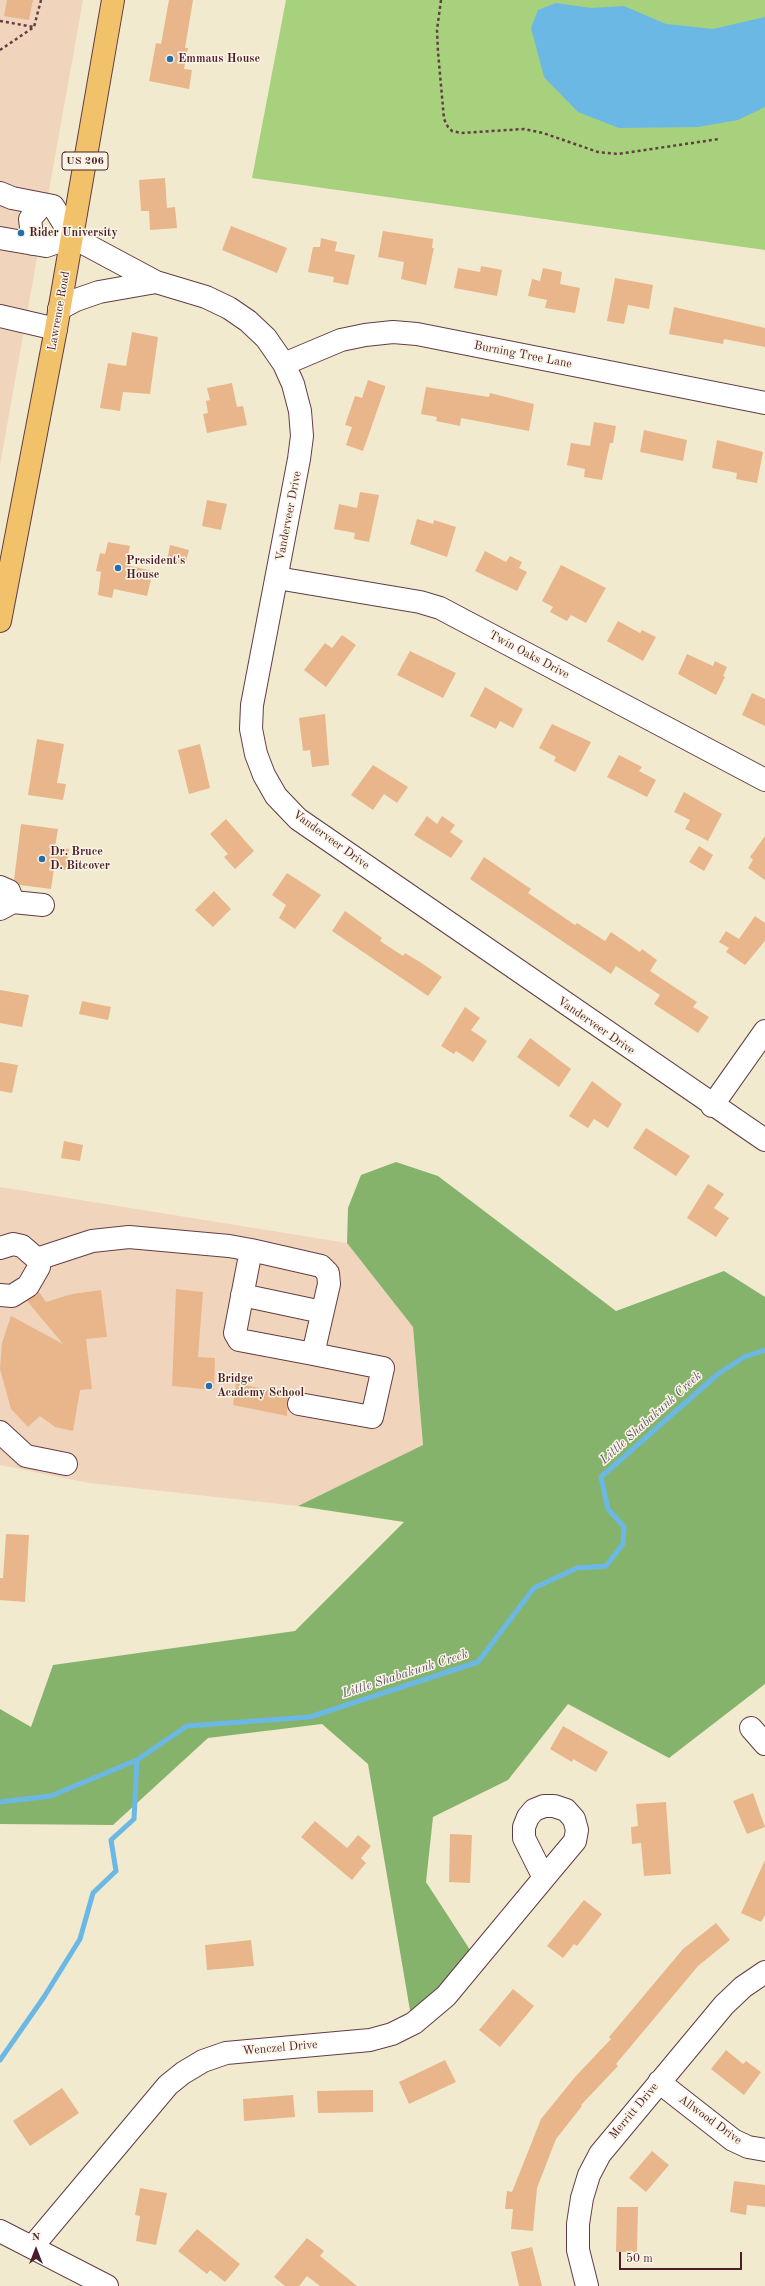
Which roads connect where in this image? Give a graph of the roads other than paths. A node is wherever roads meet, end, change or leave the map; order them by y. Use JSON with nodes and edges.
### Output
{"nodes":[{"id":1,"x":113,"y":0,"type":"edge"},
{"id":2,"x":0,"y":193,"type":"edge"},
{"id":3,"x":43,"y":204,"type":"junction"},
{"id":4,"x":72,"y":237,"type":"junction"},
{"id":5,"x":0,"y":238,"type":"edge"},
{"id":6,"x":33,"y":244,"type":"junction"},
{"id":7,"x":156,"y":282,"type":"junction"},
{"id":8,"x":0,"y":316,"type":"edge"},
{"id":9,"x":58,"y":319,"type":"junction"},
{"id":10,"x":284,"y":364,"type":"junction"},
{"id":11,"x":765,"y":403,"type":"edge"},
{"id":12,"x":277,"y":578,"type":"junction"},
{"id":13,"x":0,"y":621,"type":"edge"},
{"id":14,"x":765,"y":780,"type":"edge"},
{"id":15,"x":4,"y":900,"type":"edge"},
{"id":16,"x":43,"y":905,"type":"dead end"},
{"id":17,"x":765,"y":1031,"type":"edge"},
{"id":18,"x":712,"y":1106,"type":"junction"},
{"id":19,"x":765,"y":1140,"type":"edge"},
{"id":20,"x":0,"y":1248,"type":"edge"},
{"id":21,"x":251,"y":1250,"type":"junction"},
{"id":22,"x":37,"y":1259,"type":"junction"},
{"id":23,"x":0,"y":1295,"type":"edge"},
{"id":24,"x":242,"y":1295,"type":"junction"},
{"id":25,"x":322,"y":1312,"type":"junction"},
{"id":26,"x":313,"y":1354,"type":"junction"},
{"id":27,"x":300,"y":1404,"type":"dead end"},
{"id":28,"x":0,"y":1432,"type":"edge"},
{"id":29,"x":66,"y":1464,"type":"dead end"},
{"id":30,"x":751,"y":1728,"type":"dead end"},
{"id":31,"x":765,"y":1744,"type":"edge"},
{"id":32,"x":544,"y":1878,"type":"dead end"},
{"id":33,"x":765,"y":1972,"type":"edge"},
{"id":34,"x":659,"y":2082,"type":"junction"},
{"id":35,"x":765,"y":2150,"type":"edge"},
{"id":36,"x":0,"y":2231,"type":"edge"},
{"id":37,"x":32,"y":2247,"type":"junction"},
{"id":38,"x":107,"y":2286,"type":"edge"},
{"id":39,"x":587,"y":2286,"type":"edge"}],
"edges":[{"from":1,"to":4,"type":"main road","name":"Lawrence Road","number":"US 206"},
{"from":2,"to":3,"type":"street"},
{"from":3,"to":4,"type":"street"},
{"from":3,"to":6,"type":"street"},
{"from":4,"to":6,"type":"street"},
{"from":4,"to":7,"type":"street","name":"Vanderveer Drive"},
{"from":4,"to":9,"type":"main road","name":"Lawrence Road","number":"US 206"},
{"from":5,"to":6,"type":"street"},
{"from":7,"to":9,"type":"street","name":"Vanderveer Drive"},
{"from":7,"to":10,"type":"street","name":"Vanderveer Drive"},
{"from":8,"to":9,"type":"street"},
{"from":9,"to":13,"type":"main road","name":"Lawrence Road","number":"US 206"},
{"from":10,"to":11,"type":"street","name":"Burning Tree Lane"},
{"from":10,"to":12,"type":"street","name":"Vanderveer Drive"},
{"from":12,"to":14,"type":"street","name":"Twin Oaks Drive"},
{"from":12,"to":18,"type":"street","name":"Vanderveer Drive"},
{"from":15,"to":16,"type":"street"},
{"from":17,"to":18,"type":"street"},
{"from":18,"to":19,"type":"street","name":"Vanderveer Drive"},
{"from":20,"to":22,"type":"street"},
{"from":21,"to":22,"type":"street"},
{"from":21,"to":24,"type":"street"},
{"from":21,"to":25,"type":"street"},
{"from":22,"to":23,"type":"street"},
{"from":24,"to":25,"type":"street"},
{"from":24,"to":26,"type":"street"},
{"from":25,"to":26,"type":"street"},
{"from":26,"to":27,"type":"street"},
{"from":28,"to":29,"type":"street"},
{"from":30,"to":31,"type":"street"},
{"from":32,"to":37,"type":"street","name":"Wenczel Drive"},
{"from":33,"to":34,"type":"street","name":"Merritt Drive"},
{"from":34,"to":35,"type":"street","name":"Allwood Drive"},
{"from":34,"to":39,"type":"street","name":"Merritt Drive"},
{"from":36,"to":37,"type":"street"},
{"from":37,"to":38,"type":"street"}]}
